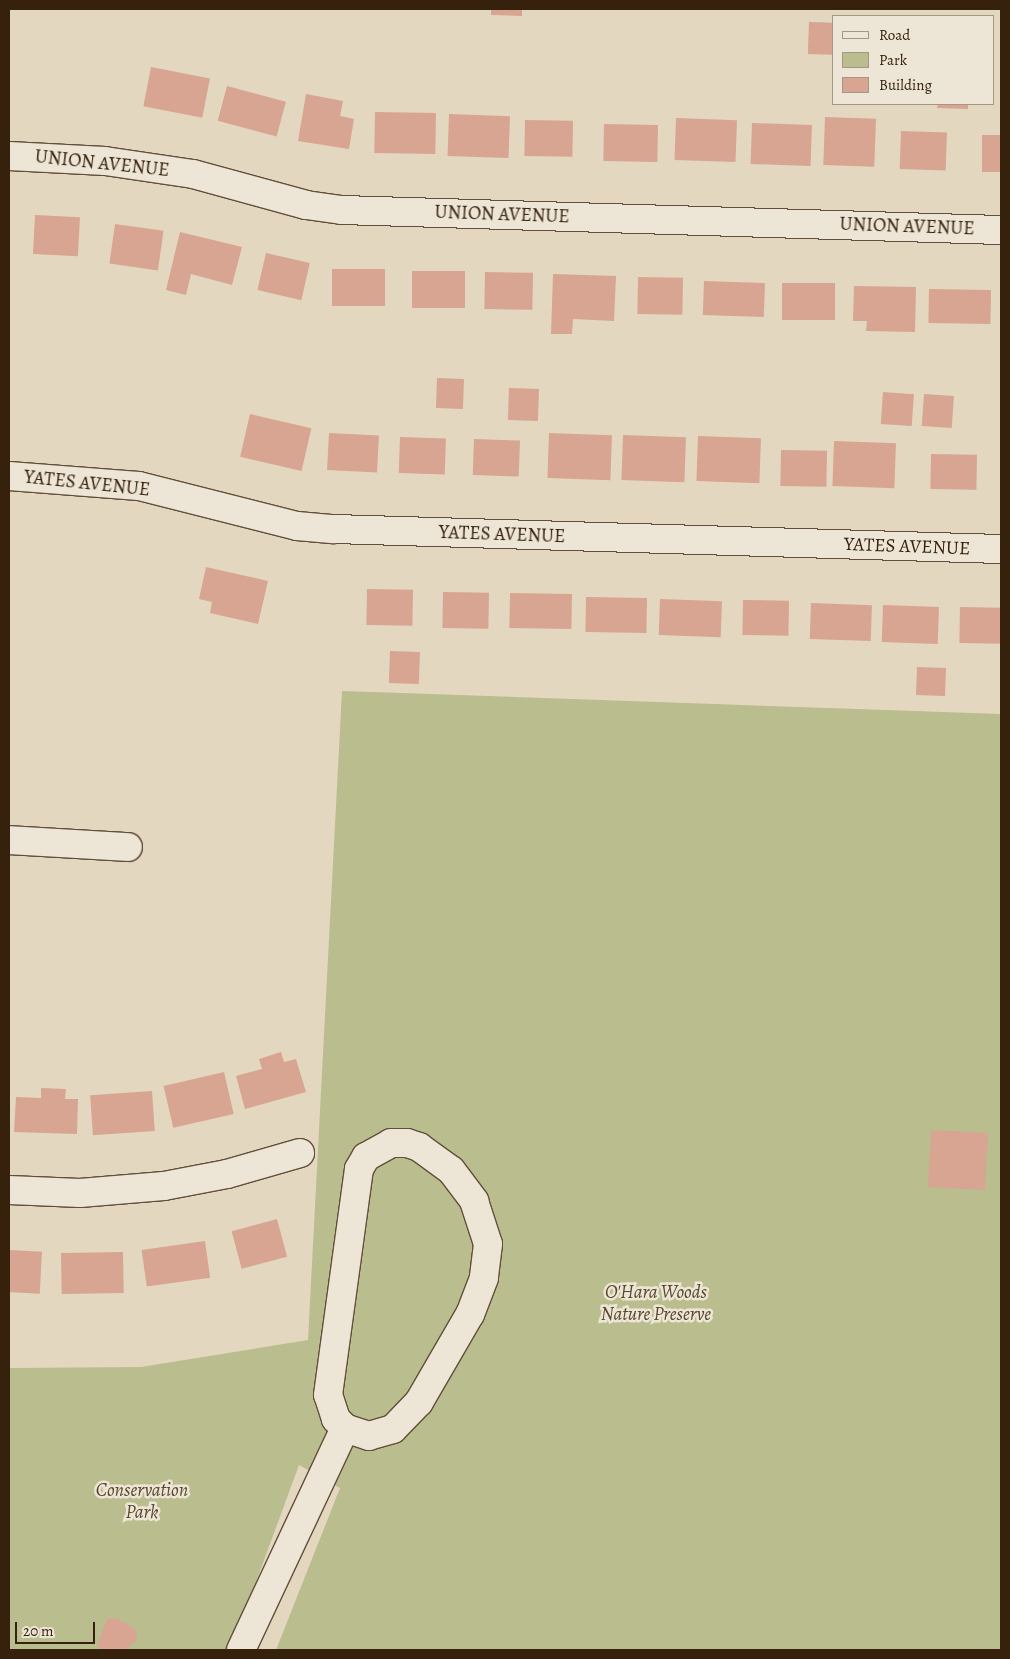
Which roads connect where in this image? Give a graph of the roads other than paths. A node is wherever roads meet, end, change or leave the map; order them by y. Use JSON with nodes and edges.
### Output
{"nodes":[{"id":1,"x":9,"y":156,"type":"edge"},
{"id":2,"x":1001,"y":230,"type":"edge"},
{"id":3,"x":9,"y":476,"type":"edge"},
{"id":4,"x":1001,"y":549,"type":"edge"},
{"id":5,"x":9,"y":840,"type":"edge"},
{"id":6,"x":128,"y":847,"type":"dead end"},
{"id":7,"x":300,"y":1153,"type":"dead end"},
{"id":8,"x":9,"y":1190,"type":"edge"},
{"id":9,"x":345,"y":1428,"type":"junction"},
{"id":10,"x":241,"y":1650,"type":"edge"}],
"edges":[{"from":1,"to":2,"type":"street","name":"UNION AVENUE"},
{"from":3,"to":4,"type":"street","name":"YATES AVENUE"},
{"from":5,"to":6,"type":"street"},
{"from":7,"to":8,"type":"street"},
{"from":9,"to":9,"type":"street"},
{"from":9,"to":10,"type":"street"}]}
